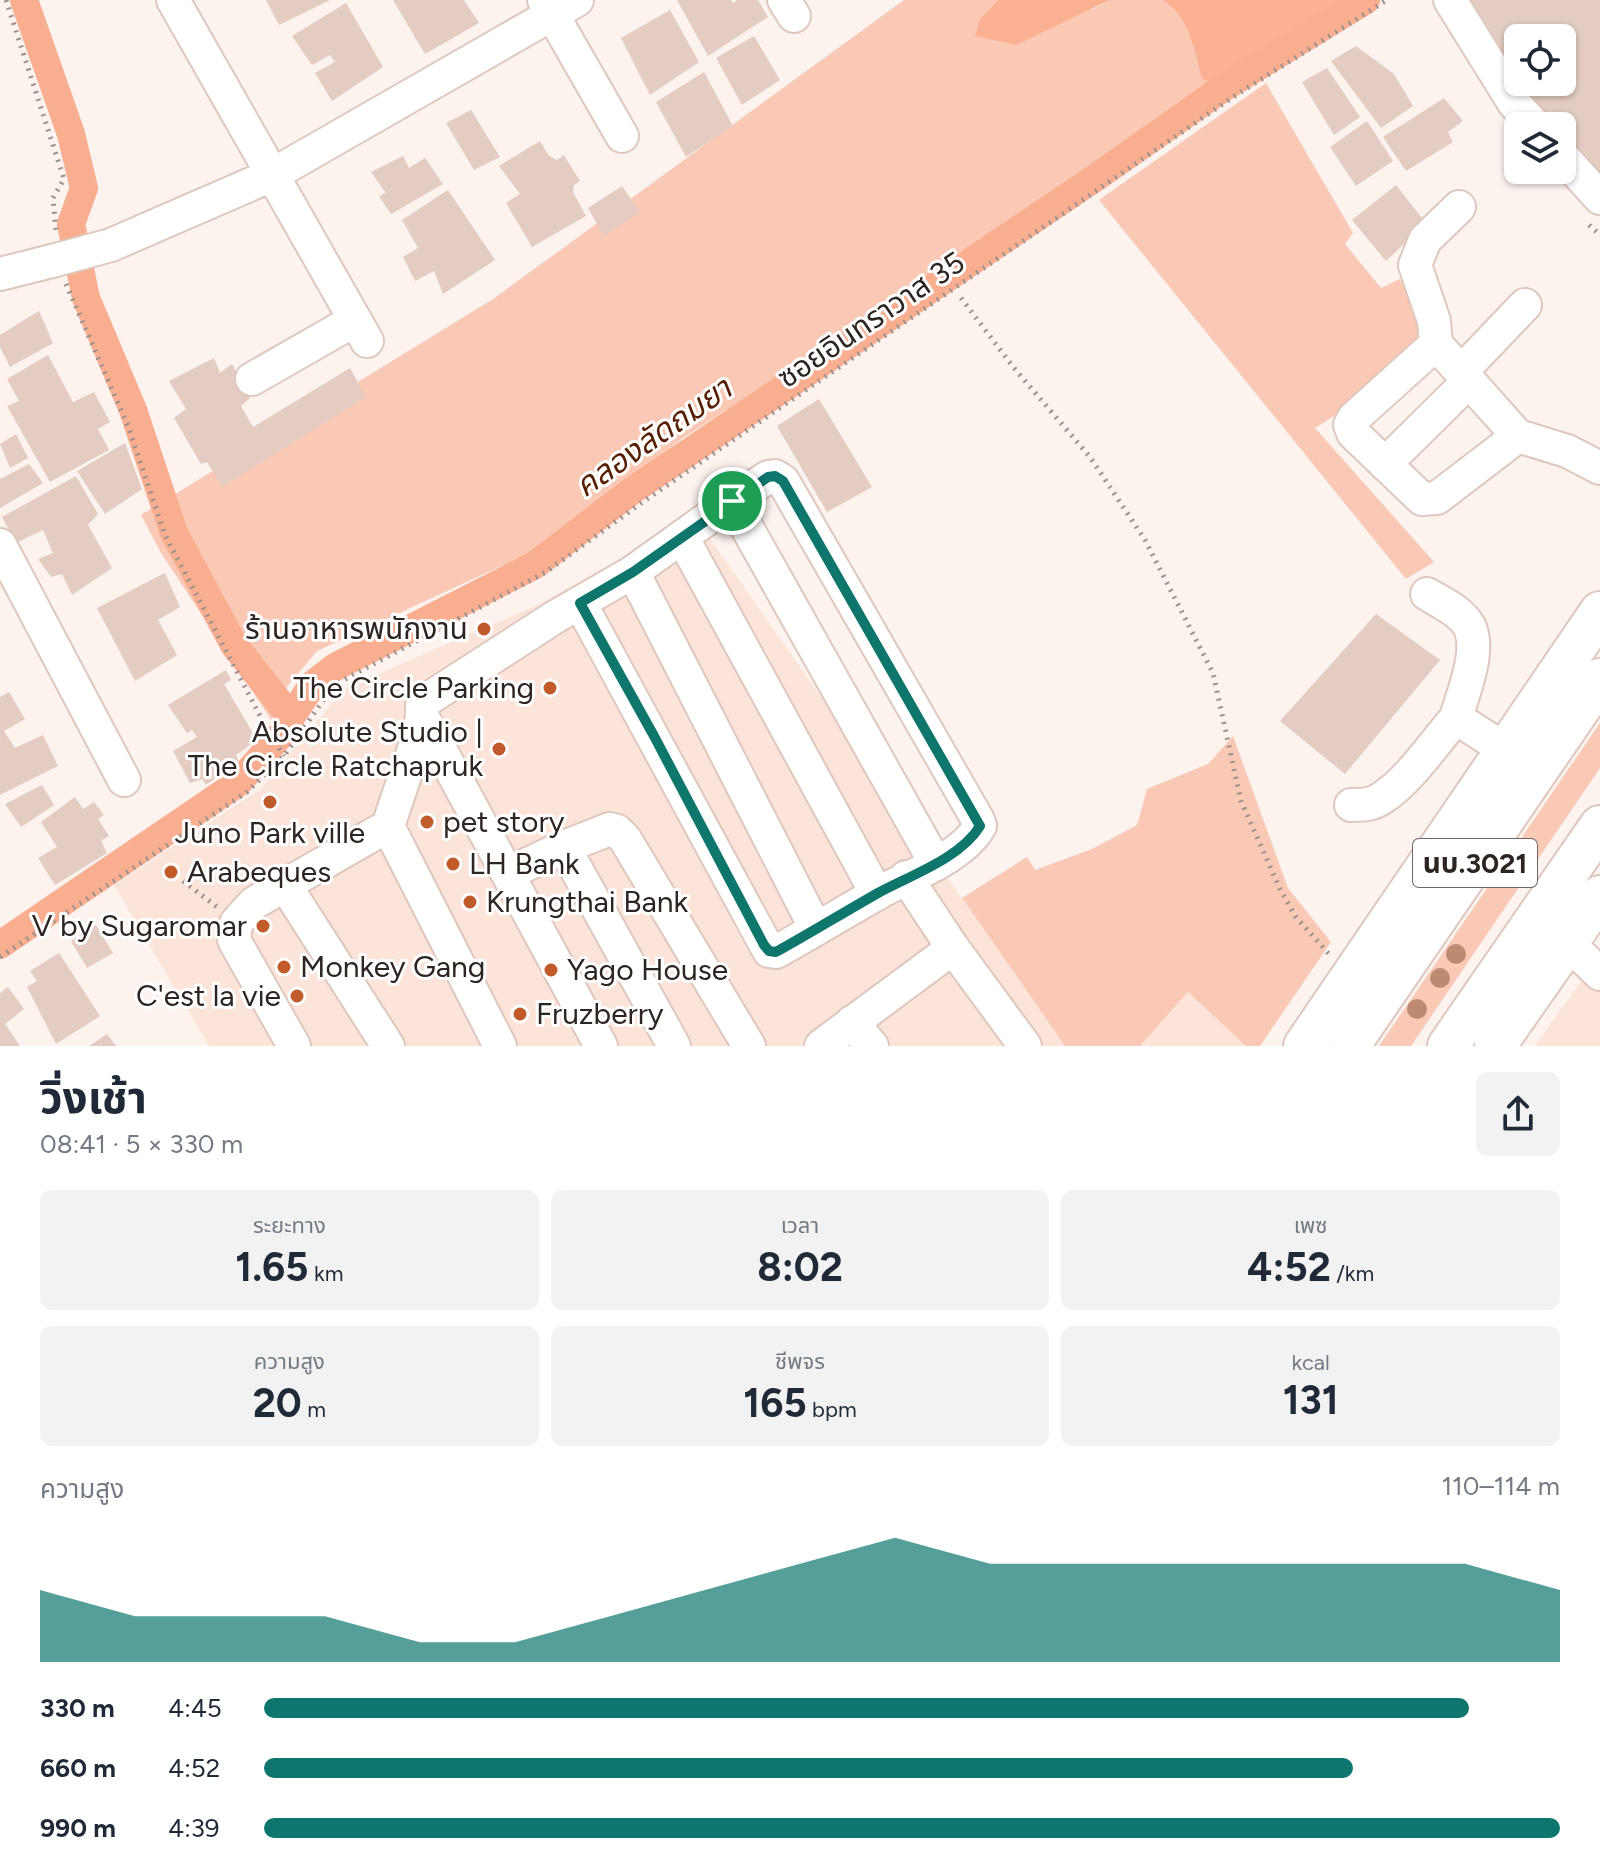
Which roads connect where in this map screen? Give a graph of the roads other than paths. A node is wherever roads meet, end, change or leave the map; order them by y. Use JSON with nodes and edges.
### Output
{"nodes":[{"id":1,"x":173,"y":0,"type":"edge"},
{"id":2,"x":1450,"y":0,"type":"edge"},
{"id":3,"x":558,"y":5,"type":"edge"},
{"id":4,"x":1522,"y":112,"type":"edge"},
{"id":5,"x":622,"y":136,"type":"dead end"},
{"id":6,"x":1576,"y":171,"type":"edge"},
{"id":7,"x":272,"y":175,"type":"junction"},
{"id":8,"x":1600,"y":198,"type":"edge"},
{"id":9,"x":1459,"y":207,"type":"dead end"},
{"id":10,"x":0,"y":274,"type":"edge"},
{"id":11,"x":1525,"y":305,"type":"dead end"},
{"id":12,"x":1436,"y":344,"type":"junction"},
{"id":13,"x":1465,"y":376,"type":"junction"},
{"id":14,"x":252,"y":379,"type":"dead end"},
{"id":15,"x":1518,"y":436,"type":"junction"},
{"id":16,"x":1595,"y":454,"type":"edge"},
{"id":17,"x":1385,"y":464,"type":"junction"},
{"id":18,"x":732,"y":501,"type":"junction"},
{"id":19,"x":682,"y":537,"type":"junction"},
{"id":20,"x":0,"y":545,"type":"edge"},
{"id":21,"x":633,"y":572,"type":"junction"},
{"id":22,"x":1427,"y":594,"type":"dead end"},
{"id":23,"x":580,"y":603,"type":"junction"},
{"id":24,"x":1600,"y":612,"type":"edge"},
{"id":25,"x":1600,"y":645,"type":"edge"},
{"id":26,"x":1600,"y":679,"type":"edge"},
{"id":27,"x":422,"y":716,"type":"junction"},
{"id":28,"x":1456,"y":718,"type":"junction"},
{"id":29,"x":1506,"y":750,"type":"junction"},
{"id":30,"x":124,"y":780,"type":"dead end"},
{"id":31,"x":1351,"y":805,"type":"dead end"},
{"id":32,"x":388,"y":826,"type":"junction"},
{"id":33,"x":1600,"y":826,"type":"edge"},
{"id":34,"x":564,"y":847,"type":"junction"},
{"id":35,"x":936,"y":864,"type":"junction"},
{"id":36,"x":509,"y":873,"type":"junction"},
{"id":37,"x":906,"y":877,"type":"junction"},
{"id":38,"x":285,"y":885,"type":"junction"},
{"id":39,"x":877,"y":894,"type":"junction"},
{"id":40,"x":1600,"y":896,"type":"edge"},
{"id":41,"x":1387,"y":926,"type":"junction"},
{"id":42,"x":816,"y":929,"type":"junction"},
{"id":43,"x":1568,"y":943,"type":"junction"},
{"id":44,"x":953,"y":948,"type":"junction"},
{"id":45,"x":1600,"y":974,"type":"edge"},
{"id":46,"x":862,"y":1034,"type":"edge"},
{"id":47,"x":1503,"y":1043,"type":"edge"},
{"id":48,"x":294,"y":1046,"type":"edge"},
{"id":49,"x":388,"y":1046,"type":"edge"},
{"id":50,"x":500,"y":1046,"type":"edge"},
{"id":51,"x":601,"y":1046,"type":"edge"},
{"id":52,"x":674,"y":1046,"type":"edge"},
{"id":53,"x":749,"y":1046,"type":"edge"},
{"id":54,"x":821,"y":1046,"type":"edge"},
{"id":55,"x":1025,"y":1046,"type":"edge"},
{"id":56,"x":1304,"y":1046,"type":"edge"},
{"id":57,"x":1349,"y":1046,"type":"edge"},
{"id":58,"x":1448,"y":1046,"type":"edge"}],
"edges":[{"from":1,"to":7,"type":"street"},
{"from":2,"to":4,"type":"street"},
{"from":3,"to":5,"type":"street"},
{"from":3,"to":7,"type":"street"},
{"from":6,"to":8,"type":"street"},
{"from":7,"to":10,"type":"street","bridge":true},
{"from":7,"to":14,"type":"street"},
{"from":9,"to":12,"type":"street"},
{"from":11,"to":13,"type":"street"},
{"from":12,"to":13,"type":"street"},
{"from":12,"to":17,"type":"street"},
{"from":13,"to":15,"type":"street"},
{"from":13,"to":17,"type":"street"},
{"from":15,"to":16,"type":"street"},
{"from":15,"to":17,"type":"street"},
{"from":18,"to":19,"type":"street"},
{"from":18,"to":35,"type":"street"},
{"from":18,"to":35,"type":"street"},
{"from":19,"to":21,"type":"street"},
{"from":19,"to":39,"type":"street"},
{"from":20,"to":30,"type":"street"},
{"from":21,"to":23,"type":"street"},
{"from":21,"to":42,"type":"street"},
{"from":22,"to":28,"type":"street"},
{"from":23,"to":27,"type":"street"},
{"from":23,"to":42,"type":"street"},
{"from":24,"to":29,"type":"main road","number":"นบ.3021"},
{"from":25,"to":41,"type":"main road"},
{"from":26,"to":57,"type":"main road","number":"นบ.3021"},
{"from":27,"to":32,"type":"street"},
{"from":27,"to":36,"type":"street"},
{"from":28,"to":29,"type":"street"},
{"from":28,"to":31,"type":"street"},
{"from":29,"to":41,"type":"main road","number":"นบ.3021"},
{"from":32,"to":38,"type":"street"},
{"from":32,"to":50,"type":"street"},
{"from":33,"to":58,"type":"main road","number":"นบ.3021"},
{"from":34,"to":36,"type":"street"},
{"from":34,"to":52,"type":"street"},
{"from":34,"to":53,"type":"street"},
{"from":35,"to":37,"type":"street"},
{"from":36,"to":51,"type":"street"},
{"from":37,"to":39,"type":"street"},
{"from":37,"to":44,"type":"street"},
{"from":38,"to":48,"type":"street"},
{"from":38,"to":49,"type":"street"},
{"from":39,"to":42,"type":"street"},
{"from":40,"to":43,"type":"main road"},
{"from":41,"to":56,"type":"main road","number":"นบ.3021"},
{"from":43,"to":45,"type":"street"},
{"from":43,"to":47,"type":"main road"},
{"from":44,"to":46,"type":"street"},
{"from":44,"to":55,"type":"street"},
{"from":46,"to":54,"type":"street"}]}
